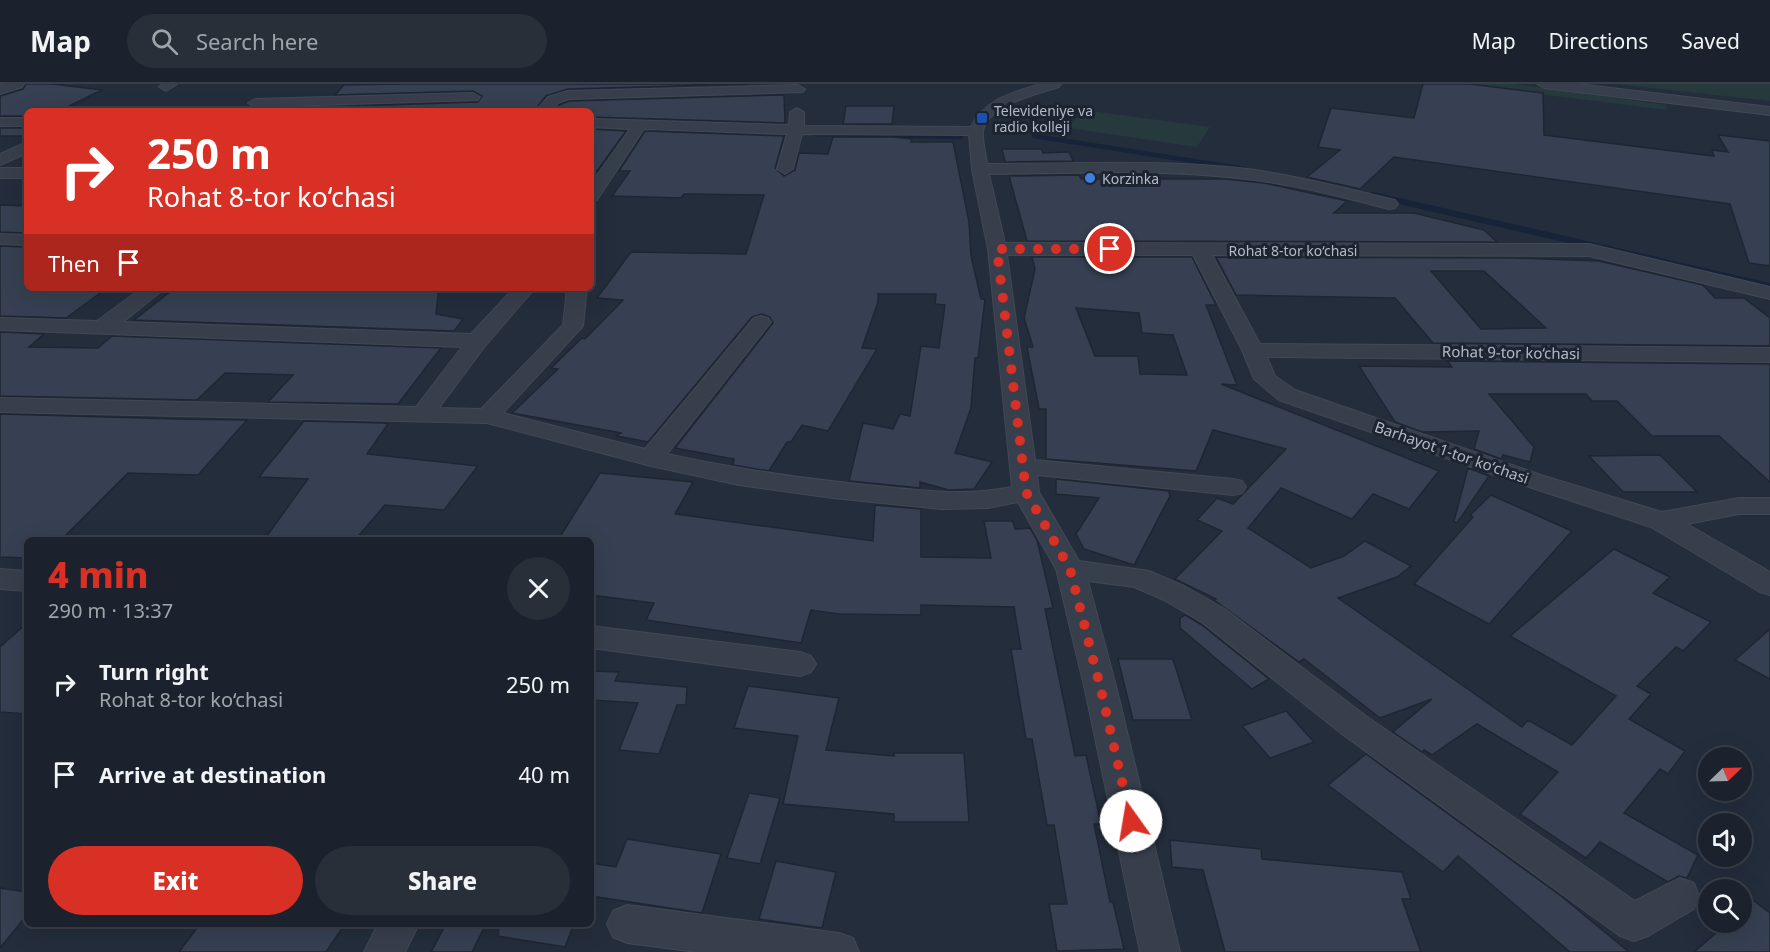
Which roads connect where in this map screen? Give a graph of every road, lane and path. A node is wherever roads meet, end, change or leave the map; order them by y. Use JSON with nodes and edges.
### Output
{"nodes":[{"id":1,"x":17,"y":84,"type":"edge"},
{"id":2,"x":481,"y":84,"type":"edge"},
{"id":3,"x":1054,"y":84,"type":"edge"},
{"id":4,"x":1544,"y":84,"type":"edge"},
{"id":5,"x":1572,"y":84,"type":"edge"},
{"id":6,"x":798,"y":87,"type":"edge"},
{"id":7,"x":0,"y":90,"type":"edge"},
{"id":8,"x":473,"y":97,"type":"junction"},
{"id":9,"x":255,"y":103,"type":"dead end"},
{"id":10,"x":465,"y":108,"type":"edge"},
{"id":11,"x":546,"y":108,"type":"edge"},
{"id":12,"x":1770,"y":109,"type":"edge"},
{"id":13,"x":0,"y":111,"type":"edge"},
{"id":14,"x":24,"y":112,"type":"edge"},
{"id":15,"x":0,"y":122,"type":"edge"},
{"id":16,"x":24,"y":122,"type":"edge"},
{"id":17,"x":594,"y":124,"type":"edge"},
{"id":18,"x":976,"y":131,"type":"junction"},
{"id":19,"x":636,"y":132,"type":"junction"},
{"id":20,"x":795,"y":133,"type":"junction"},
{"id":21,"x":594,"y":138,"type":"edge"},
{"id":22,"x":24,"y":148,"type":"edge"},
{"id":23,"x":0,"y":160,"type":"edge"},
{"id":24,"x":785,"y":169,"type":"dead end"},
{"id":25,"x":980,"y":169,"type":"junction"},
{"id":26,"x":0,"y":173,"type":"edge"},
{"id":27,"x":24,"y":173,"type":"edge"},
{"id":28,"x":594,"y":189,"type":"edge"},
{"id":29,"x":1389,"y":204,"type":"dead end"},
{"id":30,"x":0,"y":239,"type":"edge"},
{"id":31,"x":24,"y":240,"type":"edge"},
{"id":32,"x":997,"y":249,"type":"junction"},
{"id":33,"x":1200,"y":250,"type":"junction"},
{"id":34,"x":151,"y":291,"type":"edge"},
{"id":35,"x":522,"y":291,"type":"edge"},
{"id":36,"x":577,"y":291,"type":"edge"},
{"id":37,"x":1770,"y":293,"type":"edge"},
{"id":38,"x":761,"y":322,"type":"dead end"},
{"id":39,"x":0,"y":324,"type":"edge"},
{"id":40,"x":103,"y":327,"type":"junction"},
{"id":41,"x":477,"y":341,"type":"junction"},
{"id":42,"x":1253,"y":350,"type":"junction"},
{"id":43,"x":1770,"y":355,"type":"edge"},
{"id":44,"x":0,"y":405,"type":"edge"},
{"id":45,"x":423,"y":414,"type":"junction"},
{"id":46,"x":488,"y":416,"type":"junction"},
{"id":47,"x":651,"y":458,"type":"junction"},
{"id":48,"x":1024,"y":479,"type":"junction"},
{"id":49,"x":1233,"y":487,"type":"dead end"},
{"id":50,"x":1770,"y":506,"type":"edge"},
{"id":51,"x":1661,"y":521,"type":"junction"},
{"id":52,"x":1070,"y":569,"type":"junction"},
{"id":53,"x":0,"y":579,"type":"edge"},
{"id":54,"x":24,"y":581,"type":"edge"},
{"id":55,"x":1770,"y":585,"type":"edge"},
{"id":56,"x":594,"y":637,"type":"edge"},
{"id":57,"x":800,"y":664,"type":"dead end"},
{"id":58,"x":1680,"y":896,"type":"dead end"},
{"id":59,"x":627,"y":924,"type":"dead end"},
{"id":60,"x":397,"y":927,"type":"edge"},
{"id":61,"x":384,"y":952,"type":"edge"},
{"id":62,"x":839,"y":952,"type":"edge"},
{"id":63,"x":1160,"y":952,"type":"edge"}],
"edges":[{"from":1,"to":7,"type":"street"},
{"from":2,"to":8,"type":"street"},
{"from":3,"to":18,"type":"street"},
{"from":4,"to":12,"type":"street"},
{"from":5,"to":12,"type":"street"},
{"from":6,"to":11,"type":"street"},
{"from":6,"to":20,"type":"street"},
{"from":8,"to":9,"type":"street"},
{"from":8,"to":10,"type":"street"},
{"from":13,"to":14,"type":"street"},
{"from":15,"to":16,"type":"street"},
{"from":17,"to":19,"type":"street"},
{"from":18,"to":20,"type":"street"},
{"from":18,"to":25,"type":"street"},
{"from":19,"to":20,"type":"street"},
{"from":19,"to":21,"type":"street"},
{"from":19,"to":28,"type":"street"},
{"from":20,"to":24,"type":"street"},
{"from":22,"to":23,"type":"street"},
{"from":25,"to":29,"type":"street"},
{"from":25,"to":32,"type":"street"},
{"from":26,"to":27,"type":"street"},
{"from":30,"to":31,"type":"street"},
{"from":32,"to":33,"type":"street","name":"Rohat 8-tor ko‘chasi"},
{"from":32,"to":48,"type":"street"},
{"from":33,"to":37,"type":"street","name":"Rohat 8-tor ko‘chasi"},
{"from":33,"to":42,"type":"street","name":"Barhayot 1-tor koʻchasi"},
{"from":34,"to":40,"type":"street"},
{"from":35,"to":41,"type":"street"},
{"from":36,"to":46,"type":"street"},
{"from":38,"to":47,"type":"street"},
{"from":39,"to":40,"type":"street"},
{"from":40,"to":41,"type":"street"},
{"from":41,"to":45,"type":"street"},
{"from":42,"to":43,"type":"street","name":"Rohat 9-tor ko‘chasi"},
{"from":42,"to":51,"type":"street","name":"Barhayot 1-tor koʻchasi"},
{"from":44,"to":45,"type":"street"},
{"from":45,"to":46,"type":"street"},
{"from":46,"to":47,"type":"street"},
{"from":47,"to":48,"type":"street"},
{"from":48,"to":49,"type":"street"},
{"from":48,"to":52,"type":"street"},
{"from":50,"to":51,"type":"street"},
{"from":51,"to":55,"type":"street","name":"Barhayot 1-tor koʻchasi"},
{"from":52,"to":58,"type":"street"},
{"from":52,"to":63,"type":"street"},
{"from":53,"to":54,"type":"street"},
{"from":56,"to":57,"type":"street"},
{"from":59,"to":62,"type":"street"},
{"from":60,"to":61,"type":"street"}]}
